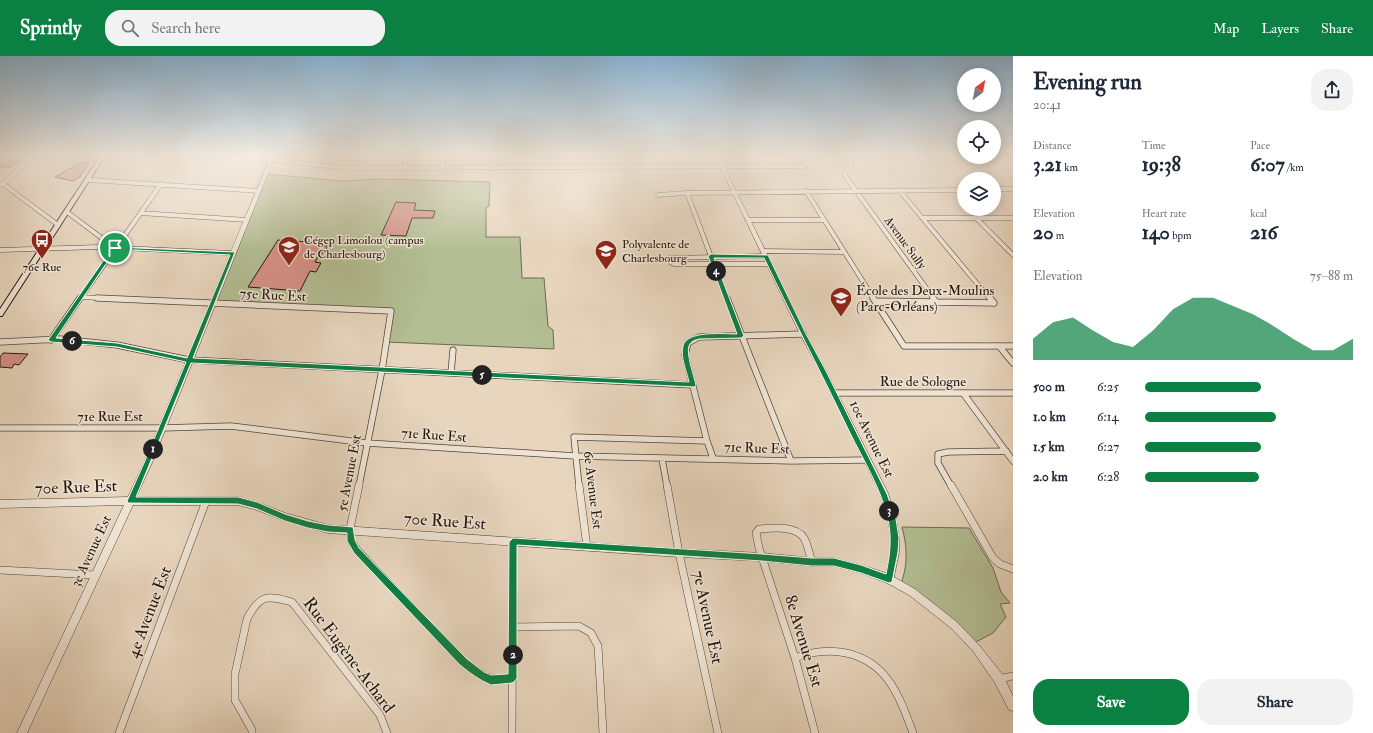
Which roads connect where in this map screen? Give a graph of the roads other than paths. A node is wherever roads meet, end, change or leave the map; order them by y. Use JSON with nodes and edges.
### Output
{"nodes":[{"id":1,"x":7,"y":188,"type":"edge"},
{"id":2,"x":83,"y":188,"type":"edge"},
{"id":3,"x":158,"y":188,"type":"edge"},
{"id":4,"x":211,"y":188,"type":"edge"},
{"id":5,"x":260,"y":188,"type":"edge"},
{"id":6,"x":732,"y":188,"type":"edge"},
{"id":7,"x":853,"y":188,"type":"edge"},
{"id":8,"x":1001,"y":189,"type":"edge"},
{"id":9,"x":1013,"y":189,"type":"edge"},
{"id":10,"x":899,"y":190,"type":"junction"},
{"id":11,"x":957,"y":190,"type":"edge"},
{"id":12,"x":259,"y":191,"type":"junction"},
{"id":13,"x":806,"y":191,"type":"junction"},
{"id":14,"x":855,"y":191,"type":"junction"},
{"id":15,"x":687,"y":193,"type":"junction"},
{"id":16,"x":735,"y":193,"type":"junction"},
{"id":17,"x":658,"y":195,"type":"dead end"},
{"id":18,"x":67,"y":212,"type":"junction"},
{"id":19,"x":140,"y":213,"type":"junction"},
{"id":20,"x":922,"y":218,"type":"junction"},
{"id":21,"x":976,"y":218,"type":"junction"},
{"id":22,"x":1013,"y":218,"type":"edge"},
{"id":23,"x":247,"y":220,"type":"junction"},
{"id":24,"x":748,"y":220,"type":"junction"},
{"id":25,"x":824,"y":220,"type":"junction"},
{"id":26,"x":58,"y":225,"type":"junction"},
{"id":27,"x":43,"y":248,"type":"junction"},
{"id":28,"x":115,"y":248,"type":"junction"},
{"id":29,"x":0,"y":250,"type":"edge"},
{"id":30,"x":844,"y":252,"type":"junction"},
{"id":31,"x":233,"y":253,"type":"junction"},
{"id":32,"x":764,"y":254,"type":"junction"},
{"id":33,"x":1013,"y":255,"type":"edge"},
{"id":34,"x":711,"y":256,"type":"junction"},
{"id":35,"x":714,"y":264,"type":"junction"},
{"id":36,"x":770,"y":264,"type":"junction"},
{"id":37,"x":81,"y":297,"type":"junction"},
{"id":38,"x":876,"y":301,"type":"junction"},
{"id":39,"x":936,"y":302,"type":"junction"},
{"id":40,"x":213,"y":303,"type":"junction"},
{"id":41,"x":391,"y":311,"type":"joint"},
{"id":42,"x":0,"y":314,"type":"edge"},
{"id":43,"x":803,"y":334,"type":"junction"},
{"id":44,"x":741,"y":336,"type":"junction"},
{"id":45,"x":51,"y":340,"type":"junction"},
{"id":46,"x":0,"y":342,"type":"edge"},
{"id":47,"x":1000,"y":346,"type":"junction"},
{"id":48,"x":1013,"y":346,"type":"edge"},
{"id":49,"x":453,"y":350,"type":"dead end"},
{"id":50,"x":189,"y":360,"type":"junction"},
{"id":51,"x":1013,"y":363,"type":"edge"},
{"id":52,"x":382,"y":370,"type":"junction"},
{"id":53,"x":451,"y":373,"type":"junction"},
{"id":54,"x":693,"y":385,"type":"junction"},
{"id":55,"x":834,"y":393,"type":"junction"},
{"id":56,"x":963,"y":393,"type":"junction"},
{"id":57,"x":1013,"y":393,"type":"edge"},
{"id":58,"x":0,"y":428,"type":"edge"},
{"id":59,"x":162,"y":428,"type":"junction"},
{"id":60,"x":574,"y":438,"type":"joint"},
{"id":61,"x":707,"y":442,"type":"junction"},
{"id":62,"x":367,"y":443,"type":"junction"},
{"id":63,"x":1006,"y":451,"type":"junction"},
{"id":64,"x":574,"y":456,"type":"junction"},
{"id":65,"x":713,"y":458,"type":"junction"},
{"id":66,"x":662,"y":459,"type":"junction"},
{"id":67,"x":867,"y":460,"type":"junction"},
{"id":68,"x":791,"y":461,"type":"junction"},
{"id":69,"x":1013,"y":461,"type":"edge"},
{"id":70,"x":130,"y":501,"type":"junction"},
{"id":71,"x":206,"y":501,"type":"junction"},
{"id":72,"x":0,"y":504,"type":"edge"},
{"id":73,"x":350,"y":529,"type":"junction"},
{"id":74,"x":513,"y":542,"type":"junction"},
{"id":75,"x":587,"y":547,"type":"junction"},
{"id":76,"x":679,"y":553,"type":"junction"},
{"id":77,"x":762,"y":557,"type":"junction"},
{"id":78,"x":812,"y":562,"type":"junction"},
{"id":79,"x":1013,"y":569,"type":"edge"},
{"id":80,"x":0,"y":570,"type":"edge"},
{"id":81,"x":95,"y":575,"type":"junction"},
{"id":82,"x":889,"y":579,"type":"junction"},
{"id":83,"x":513,"y":627,"type":"junction"},
{"id":84,"x":795,"y":658,"type":"junction"},
{"id":85,"x":1013,"y":676,"type":"edge"},
{"id":86,"x":512,"y":678,"type":"junction"},
{"id":87,"x":999,"y":679,"type":"junction"},
{"id":88,"x":1013,"y":706,"type":"edge"},
{"id":89,"x":22,"y":733,"type":"edge"},
{"id":90,"x":119,"y":733,"type":"edge"},
{"id":91,"x":252,"y":733,"type":"edge"},
{"id":92,"x":387,"y":733,"type":"edge"},
{"id":93,"x":512,"y":733,"type":"edge"},
{"id":94,"x":603,"y":733,"type":"edge"},
{"id":95,"x":718,"y":733,"type":"edge"},
{"id":96,"x":815,"y":733,"type":"edge"},
{"id":97,"x":913,"y":733,"type":"edge"}],
"edges":[{"from":1,"to":26,"type":"street"},
{"from":2,"to":18,"type":"main road"},
{"from":3,"to":19,"type":"street"},
{"from":4,"to":12,"type":"street"},
{"from":5,"to":12,"type":"street","name":"3e Avenue Est"},
{"from":6,"to":16,"type":"street","name":"10e Avenue Est"},
{"from":7,"to":14,"type":"street","name":"Avenue Sully"},
{"from":8,"to":9,"type":"street"},
{"from":10,"to":11,"type":"street"},
{"from":10,"to":14,"type":"street"},
{"from":10,"to":20,"type":"street"},
{"from":12,"to":23,"type":"street","name":"3e Avenue Est"},
{"from":13,"to":14,"type":"street"},
{"from":13,"to":16,"type":"street"},
{"from":13,"to":25,"type":"street"},
{"from":14,"to":39,"type":"street","name":"Avenue Sully"},
{"from":15,"to":16,"type":"street"},
{"from":15,"to":17,"type":"street"},
{"from":15,"to":34,"type":"street"},
{"from":16,"to":24,"type":"street","name":"10e Avenue Est"},
{"from":18,"to":26,"type":"main road"},
{"from":18,"to":28,"type":"street"},
{"from":19,"to":23,"type":"street"},
{"from":19,"to":28,"type":"street"},
{"from":20,"to":21,"type":"street"},
{"from":20,"to":39,"type":"street"},
{"from":21,"to":22,"type":"street"},
{"from":21,"to":33,"type":"street"},
{"from":23,"to":31,"type":"street","name":"3e Avenue Est"},
{"from":24,"to":25,"type":"street"},
{"from":24,"to":32,"type":"street","name":"10e Avenue Est"},
{"from":25,"to":30,"type":"street"},
{"from":26,"to":27,"type":"main road"},
{"from":27,"to":28,"type":"street"},
{"from":27,"to":29,"type":"street"},
{"from":27,"to":42,"type":"main road"},
{"from":28,"to":31,"type":"street"},
{"from":28,"to":37,"type":"street"},
{"from":30,"to":32,"type":"street"},
{"from":30,"to":38,"type":"street"},
{"from":31,"to":40,"type":"street","name":"3e Avenue Est"},
{"from":32,"to":34,"type":"street"},
{"from":32,"to":36,"type":"street","name":"10e Avenue Est"},
{"from":34,"to":35,"type":"street"},
{"from":34,"to":35,"type":"street"},
{"from":35,"to":36,"type":"street"},
{"from":35,"to":44,"type":"street"},
{"from":36,"to":43,"type":"street","name":"10e Avenue Est"},
{"from":37,"to":40,"type":"street","name":"75e Rue Est"},
{"from":37,"to":45,"type":"street"},
{"from":38,"to":39,"type":"street"},
{"from":38,"to":47,"type":"street"},
{"from":40,"to":41,"type":"street","name":"75e Rue Est"},
{"from":40,"to":50,"type":"street","name":"3e Avenue Est"},
{"from":41,"to":52,"type":"street","name":"5e Avenue Est"},
{"from":43,"to":44,"type":"street"},
{"from":43,"to":55,"type":"street","name":"10e Avenue Est"},
{"from":44,"to":54,"type":"street"},
{"from":44,"to":68,"type":"street"},
{"from":45,"to":46,"type":"street"},
{"from":45,"to":50,"type":"street"},
{"from":47,"to":48,"type":"street"},
{"from":47,"to":51,"type":"street"},
{"from":49,"to":53,"type":"street"},
{"from":50,"to":52,"type":"street"},
{"from":50,"to":59,"type":"street","name":"3e Avenue Est"},
{"from":52,"to":53,"type":"street"},
{"from":52,"to":62,"type":"street","name":"5e Avenue Est"},
{"from":53,"to":54,"type":"street"},
{"from":54,"to":61,"type":"street"},
{"from":55,"to":56,"type":"street","name":"Rue de Sologne"},
{"from":55,"to":67,"type":"street","name":"10e Avenue Est"},
{"from":56,"to":57,"type":"street","name":"Rue de Sologne"},
{"from":56,"to":63,"type":"street"},
{"from":58,"to":59,"type":"street","name":"71e Rue Est"},
{"from":59,"to":62,"type":"street","name":"71e Rue Est"},
{"from":59,"to":70,"type":"street","name":"3e Avenue Est"},
{"from":60,"to":61,"type":"street","name":"71e Rue Est"},
{"from":60,"to":64,"type":"street","name":"6e Avenue Est"},
{"from":61,"to":65,"type":"street"},
{"from":62,"to":64,"type":"street","name":"71e Rue Est"},
{"from":62,"to":73,"type":"street","name":"5e Avenue Est"},
{"from":63,"to":69,"type":"street"},
{"from":63,"to":79,"type":"street"},
{"from":64,"to":66,"type":"street","name":"71e Rue Est"},
{"from":64,"to":75,"type":"street","name":"6e Avenue Est"},
{"from":65,"to":66,"type":"street","name":"71e Rue Est"},
{"from":65,"to":68,"type":"street","name":"71e Rue Est"},
{"from":66,"to":76,"type":"street","name":"7e Avenue Est"},
{"from":67,"to":68,"type":"street","name":"71e Rue Est"},
{"from":67,"to":82,"type":"street","name":"10e Avenue Est"},
{"from":70,"to":71,"type":"street","name":"70e Rue Est"},
{"from":70,"to":72,"type":"street","name":"70e Rue Est"},
{"from":70,"to":81,"type":"street","name":"3e Avenue Est"},
{"from":71,"to":73,"type":"street","name":"70e Rue Est"},
{"from":71,"to":90,"type":"street","name":"4e Avenue Est"},
{"from":73,"to":74,"type":"street","name":"70e Rue Est"},
{"from":73,"to":86,"type":"street","name":"5e Avenue Est"},
{"from":74,"to":75,"type":"street","name":"70e Rue Est"},
{"from":74,"to":83,"type":"street"},
{"from":75,"to":76,"type":"street","name":"70e Rue Est"},
{"from":76,"to":77,"type":"street","name":"70e Rue Est"},
{"from":76,"to":95,"type":"street","name":"7e Avenue Est"},
{"from":77,"to":78,"type":"street","name":"70e Rue Est"},
{"from":77,"to":78,"type":"street","name":"8e Avenue Est"},
{"from":77,"to":84,"type":"street","name":"8e Avenue Est"},
{"from":78,"to":82,"type":"street","name":"70e Rue Est"},
{"from":80,"to":81,"type":"street"},
{"from":81,"to":89,"type":"street","name":"3e Avenue Est"},
{"from":82,"to":87,"type":"street"},
{"from":83,"to":86,"type":"street"},
{"from":83,"to":94,"type":"street"},
{"from":84,"to":96,"type":"street","name":"8e Avenue Est"},
{"from":84,"to":97,"type":"street"},
{"from":85,"to":87,"type":"street"},
{"from":86,"to":93,"type":"street"},
{"from":87,"to":88,"type":"street"},
{"from":91,"to":92,"type":"street","name":"Rue Eugène-Achard"}]}
